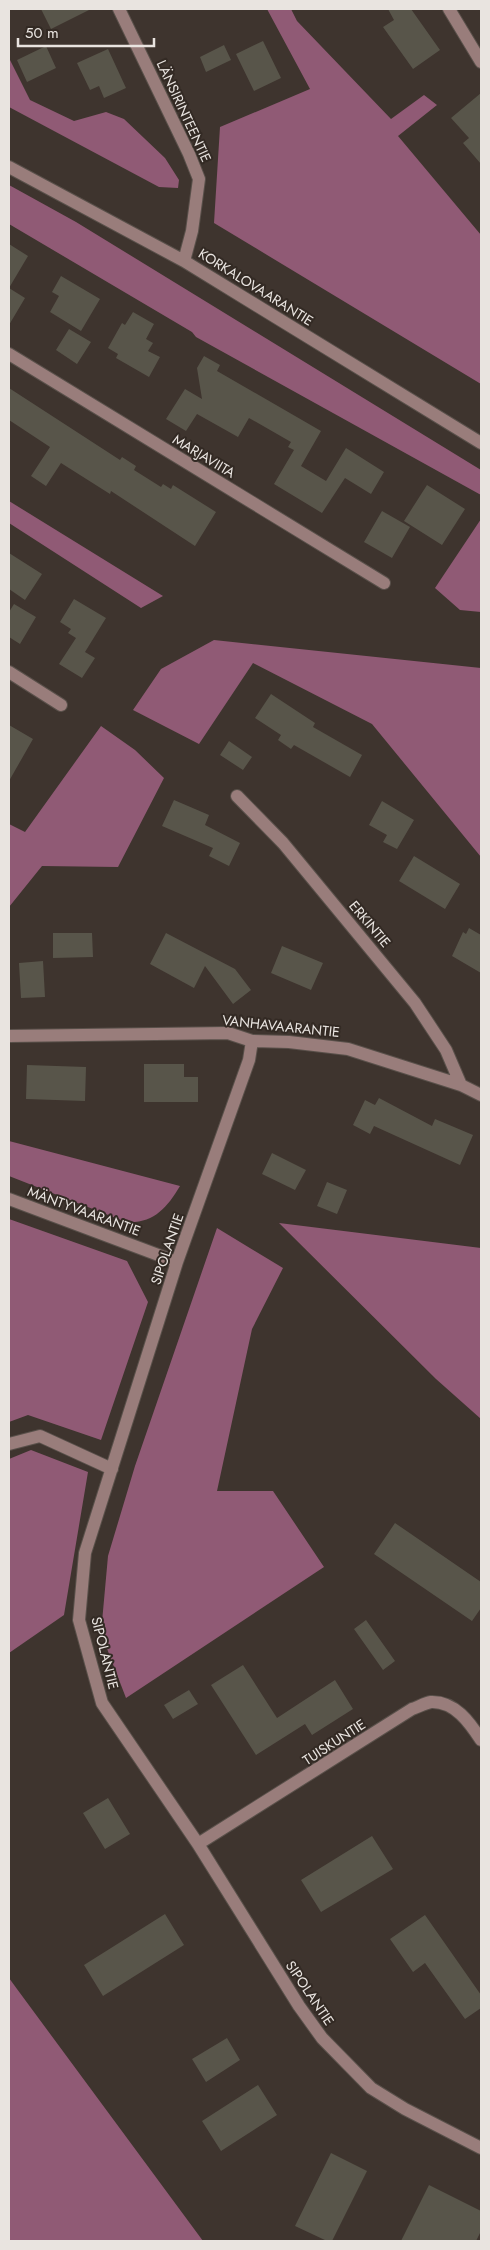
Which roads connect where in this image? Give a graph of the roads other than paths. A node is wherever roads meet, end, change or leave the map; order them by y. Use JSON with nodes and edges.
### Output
{"nodes":[{"id":1,"x":119,"y":9,"type":"edge"},
{"id":2,"x":449,"y":9,"type":"edge"},
{"id":3,"x":480,"y":56,"type":"edge"},
{"id":4,"x":9,"y":167,"type":"edge"},
{"id":5,"x":184,"y":261,"type":"junction"},
{"id":6,"x":9,"y":354,"type":"edge"},
{"id":7,"x":481,"y":443,"type":"edge"},
{"id":8,"x":384,"y":583,"type":"dead end"},
{"id":9,"x":9,"y":672,"type":"edge"},
{"id":10,"x":61,"y":705,"type":"dead end"},
{"id":11,"x":236,"y":796,"type":"dead end"},
{"id":12,"x":9,"y":1036,"type":"edge"},
{"id":13,"x":252,"y":1041,"type":"junction"},
{"id":14,"x":461,"y":1085,"type":"junction"},
{"id":15,"x":481,"y":1095,"type":"edge"},
{"id":16,"x":9,"y":1199,"type":"edge"},
{"id":17,"x":177,"y":1262,"type":"junction"},
{"id":18,"x":9,"y":1444,"type":"edge"},
{"id":19,"x":112,"y":1468,"type":"junction"},
{"id":20,"x":481,"y":1740,"type":"edge"},
{"id":21,"x":198,"y":1844,"type":"junction"},
{"id":22,"x":481,"y":2148,"type":"edge"}],
"edges":[{"from":1,"to":5,"type":"street","name":"LÄNSIRINTEENTIE"},
{"from":2,"to":3,"type":"street"},
{"from":4,"to":5,"type":"street","name":"KORKALOVAARANTIE"},
{"from":5,"to":7,"type":"street","name":"KORKALOVAARANTIE"},
{"from":6,"to":8,"type":"street","name":"MARJAVIITA"},
{"from":9,"to":10,"type":"street"},
{"from":11,"to":14,"type":"street","name":"ERKINTIE"},
{"from":12,"to":13,"type":"street","name":"VANHAVAARANTIE"},
{"from":13,"to":14,"type":"street","name":"VANHAVAARANTIE"},
{"from":13,"to":17,"type":"street","name":"SIPOLANTIE"},
{"from":14,"to":15,"type":"street","name":"VANHAVAARANTIE"},
{"from":16,"to":17,"type":"street","name":"MÄNTYVAARANTIE"},
{"from":17,"to":19,"type":"street","name":"SIPOLANTIE"},
{"from":18,"to":19,"type":"street"},
{"from":19,"to":21,"type":"street","name":"SIPOLANTIE"},
{"from":20,"to":21,"type":"street","name":"TUISKUNTIE"},
{"from":21,"to":22,"type":"street","name":"SIPOLANTIE"}]}
